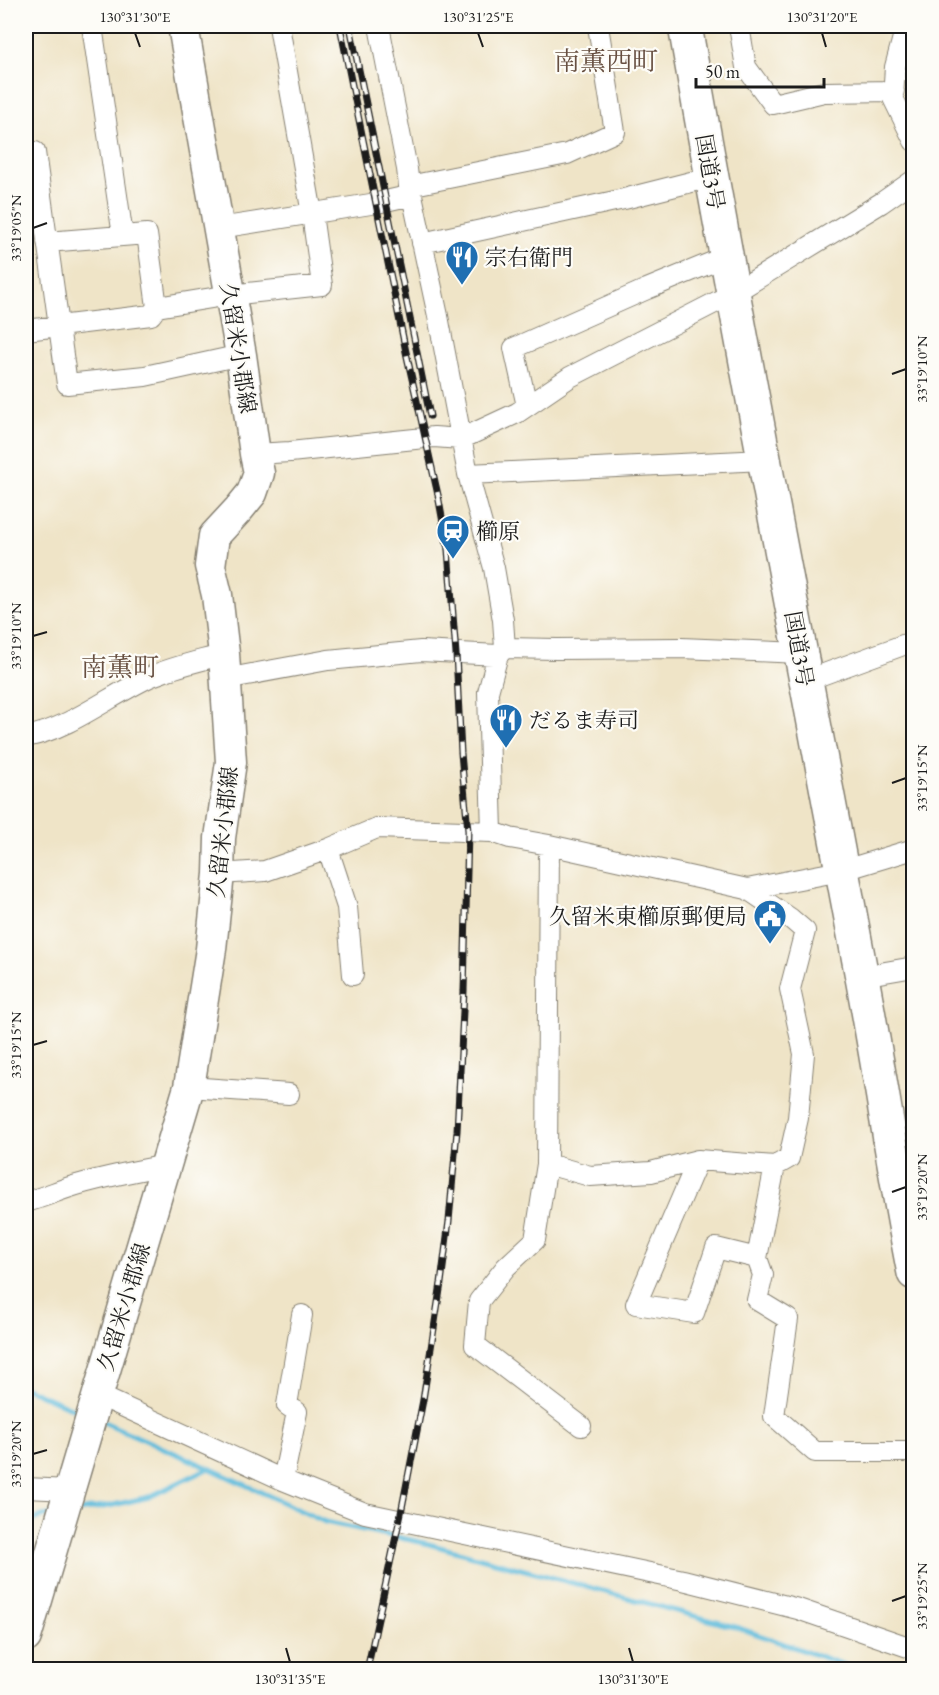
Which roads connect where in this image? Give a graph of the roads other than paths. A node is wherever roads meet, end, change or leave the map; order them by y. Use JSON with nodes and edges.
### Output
{"nodes":[{"id":1,"x":92,"y":26,"type":"edge"},
{"id":2,"x":183,"y":26,"type":"edge"},
{"id":3,"x":279,"y":26,"type":"edge"},
{"id":4,"x":379,"y":26,"type":"edge"},
{"id":5,"x":598,"y":26,"type":"edge"},
{"id":6,"x":685,"y":26,"type":"edge"},
{"id":7,"x":739,"y":26,"type":"edge"},
{"id":8,"x":906,"y":26,"type":"edge"},
{"id":9,"x":894,"y":91,"type":"junction"},
{"id":10,"x":914,"y":141,"type":"edge"},
{"id":11,"x":26,"y":153,"type":"edge"},
{"id":12,"x":711,"y":177,"type":"junction"},
{"id":13,"x":914,"y":180,"type":"edge"},
{"id":14,"x":411,"y":191,"type":"junction"},
{"id":15,"x":312,"y":214,"type":"junction"},
{"id":16,"x":219,"y":228,"type":"junction"},
{"id":17,"x":123,"y":236,"type":"junction"},
{"id":18,"x":47,"y":242,"type":"junction"},
{"id":19,"x":422,"y":243,"type":"junction"},
{"id":20,"x":726,"y":257,"type":"junction"},
{"id":21,"x":732,"y":294,"type":"junction"},
{"id":22,"x":230,"y":295,"type":"junction"},
{"id":23,"x":157,"y":307,"type":"junction"},
{"id":24,"x":59,"y":326,"type":"junction"},
{"id":25,"x":26,"y":330,"type":"edge"},
{"id":26,"x":241,"y":355,"type":"junction"},
{"id":27,"x":527,"y":406,"type":"junction"},
{"id":28,"x":461,"y":439,"type":"junction"},
{"id":29,"x":255,"y":454,"type":"junction"},
{"id":30,"x":764,"y":460,"type":"junction"},
{"id":31,"x":468,"y":474,"type":"junction"},
{"id":32,"x":914,"y":641,"type":"edge"},
{"id":33,"x":501,"y":651,"type":"junction"},
{"id":34,"x":224,"y":667,"type":"junction"},
{"id":35,"x":802,"y":667,"type":"junction"},
{"id":36,"x":26,"y":736,"type":"edge"},
{"id":37,"x":492,"y":832,"type":"junction"},
{"id":38,"x":549,"y":845,"type":"junction"},
{"id":39,"x":328,"y":849,"type":"junction"},
{"id":40,"x":914,"y":849,"type":"edge"},
{"id":41,"x":842,"y":871,"type":"junction"},
{"id":42,"x":219,"y":874,"type":"junction"},
{"id":43,"x":747,"y":889,"type":"junction"},
{"id":44,"x":914,"y":967,"type":"edge"},
{"id":45,"x":353,"y":975,"type":"dead end"},
{"id":46,"x":862,"y":976,"type":"junction"},
{"id":47,"x":189,"y":1087,"type":"junction"},
{"id":48,"x":289,"y":1094,"type":"dead end"},
{"id":49,"x":698,"y":1160,"type":"junction"},
{"id":50,"x":547,"y":1164,"type":"junction"},
{"id":51,"x":167,"y":1166,"type":"junction"},
{"id":52,"x":775,"y":1166,"type":"junction"},
{"id":53,"x":905,"y":1186,"type":"edge"},
{"id":54,"x":26,"y":1202,"type":"edge"},
{"id":55,"x":757,"y":1258,"type":"junction"},
{"id":56,"x":914,"y":1273,"type":"edge"},
{"id":57,"x":302,"y":1315,"type":"dead end"},
{"id":58,"x":98,"y":1395,"type":"junction"},
{"id":59,"x":581,"y":1426,"type":"dead end"},
{"id":60,"x":914,"y":1452,"type":"edge"},
{"id":61,"x":283,"y":1480,"type":"junction"},
{"id":62,"x":26,"y":1488,"type":"edge"},
{"id":63,"x":69,"y":1490,"type":"junction"},
{"id":64,"x":26,"y":1637,"type":"edge"},
{"id":65,"x":914,"y":1649,"type":"edge"}],
"edges":[{"from":1,"to":17,"type":"street"},
{"from":2,"to":16,"type":"main road","name":"久留米小郡線"},
{"from":3,"to":15,"type":"street"},
{"from":4,"to":14,"type":"street"},
{"from":5,"to":14,"type":"street"},
{"from":6,"to":12,"type":"highway","name":"国道3号"},
{"from":7,"to":9,"type":"street"},
{"from":8,"to":9,"type":"street"},
{"from":9,"to":10,"type":"street"},
{"from":11,"to":18,"type":"street"},
{"from":12,"to":19,"type":"street"},
{"from":12,"to":20,"type":"highway","name":"国道3号"},
{"from":13,"to":21,"type":"street"},
{"from":14,"to":15,"type":"street"},
{"from":14,"to":19,"type":"street"},
{"from":15,"to":16,"type":"street"},
{"from":15,"to":22,"type":"street"},
{"from":16,"to":22,"type":"main road","name":"久留米小郡線"},
{"from":17,"to":18,"type":"street"},
{"from":17,"to":23,"type":"street"},
{"from":18,"to":24,"type":"street"},
{"from":19,"to":28,"type":"street"},
{"from":20,"to":21,"type":"highway","name":"国道3号"},
{"from":20,"to":27,"type":"street"},
{"from":21,"to":27,"type":"street"},
{"from":21,"to":30,"type":"highway","name":"国道3号"},
{"from":22,"to":23,"type":"street"},
{"from":22,"to":26,"type":"main road","name":"久留米小郡線"},
{"from":23,"to":24,"type":"street"},
{"from":24,"to":25,"type":"street"},
{"from":24,"to":26,"type":"street"},
{"from":26,"to":29,"type":"main road","name":"久留米小郡線"},
{"from":27,"to":28,"type":"street"},
{"from":28,"to":29,"type":"street"},
{"from":28,"to":31,"type":"street"},
{"from":29,"to":34,"type":"main road","name":"久留米小郡線"},
{"from":30,"to":31,"type":"street"},
{"from":30,"to":35,"type":"highway","name":"国道3号"},
{"from":31,"to":33,"type":"street"},
{"from":32,"to":35,"type":"street"},
{"from":33,"to":34,"type":"street"},
{"from":33,"to":35,"type":"street"},
{"from":33,"to":37,"type":"street"},
{"from":34,"to":36,"type":"street"},
{"from":34,"to":42,"type":"main road","name":"久留米小郡線"},
{"from":35,"to":41,"type":"highway","name":"国道3号"},
{"from":37,"to":38,"type":"street"},
{"from":37,"to":39,"type":"street"},
{"from":38,"to":43,"type":"street"},
{"from":38,"to":50,"type":"street"},
{"from":39,"to":42,"type":"street"},
{"from":39,"to":45,"type":"street"},
{"from":40,"to":41,"type":"street"},
{"from":41,"to":43,"type":"street"},
{"from":41,"to":46,"type":"highway","name":"国道3号"},
{"from":42,"to":47,"type":"main road","name":"久留米小郡線"},
{"from":43,"to":52,"type":"street"},
{"from":44,"to":46,"type":"street"},
{"from":46,"to":53,"type":"highway","name":"国道3号"},
{"from":47,"to":48,"type":"street"},
{"from":47,"to":51,"type":"main road","name":"久留米小郡線"},
{"from":49,"to":50,"type":"street"},
{"from":49,"to":52,"type":"street"},
{"from":49,"to":55,"type":"street"},
{"from":50,"to":59,"type":"street"},
{"from":51,"to":54,"type":"street"},
{"from":51,"to":58,"type":"main road","name":"久留米小郡線"},
{"from":52,"to":55,"type":"street"},
{"from":53,"to":56,"type":"highway","name":"国道3号"},
{"from":55,"to":60,"type":"street"},
{"from":57,"to":61,"type":"street"},
{"from":58,"to":61,"type":"street"},
{"from":58,"to":63,"type":"main road","name":"久留米小郡線"},
{"from":61,"to":65,"type":"street"},
{"from":62,"to":63,"type":"street"},
{"from":63,"to":64,"type":"main road","name":"久留米小郡線"}]}
